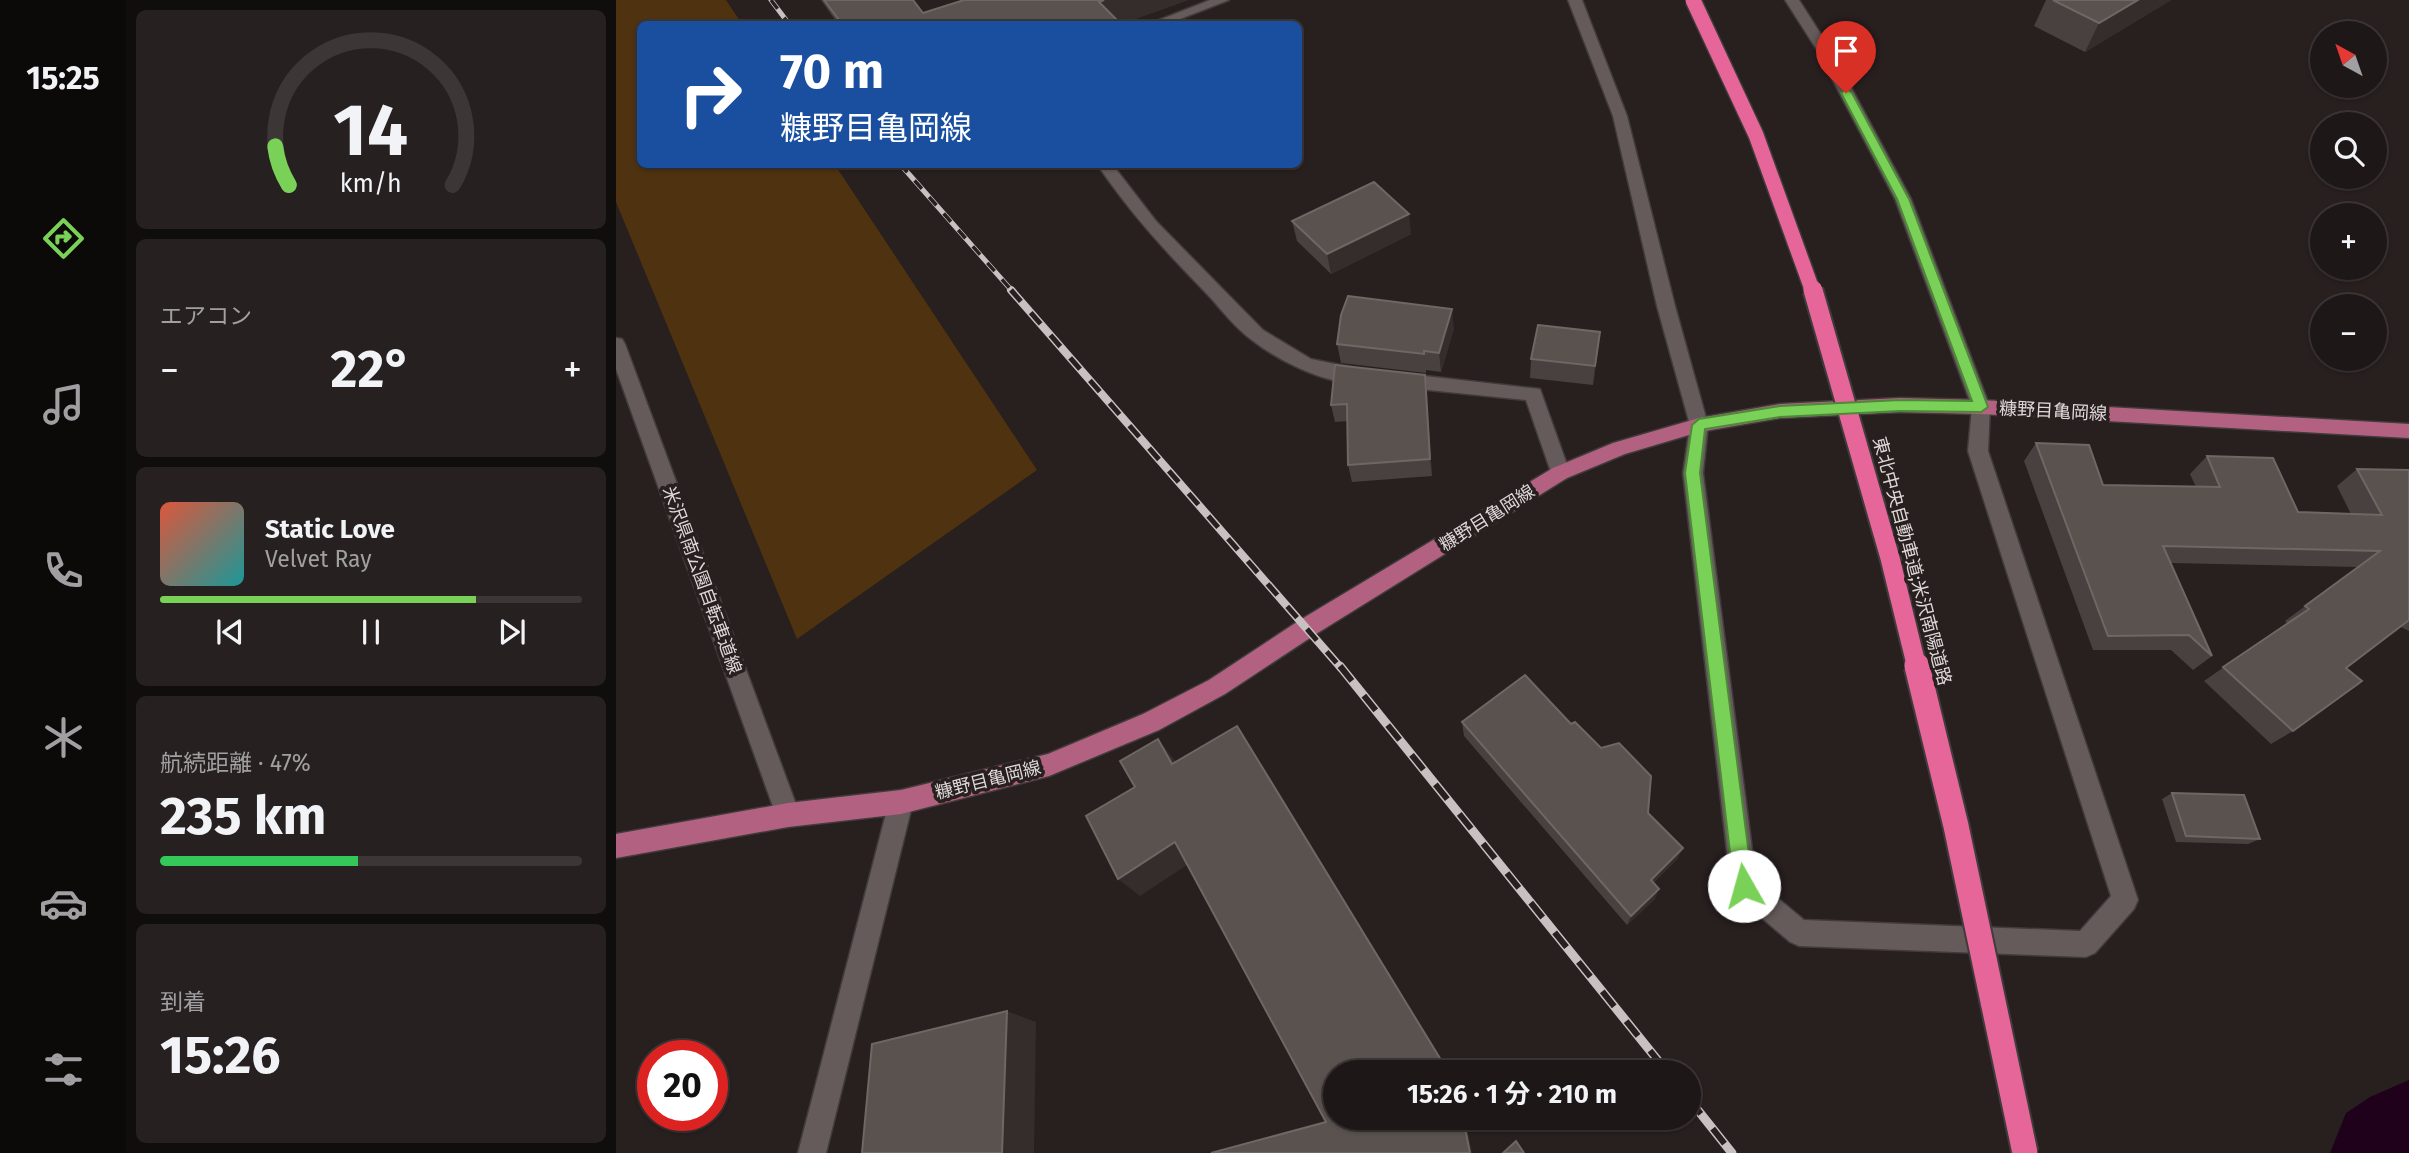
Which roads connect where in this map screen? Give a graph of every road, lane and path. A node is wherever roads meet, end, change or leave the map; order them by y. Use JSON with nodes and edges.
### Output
{"nodes":[{"id":1,"x":1222,"y":0,"type":"edge"},
{"id":2,"x":1576,"y":0,"type":"edge"},
{"id":3,"x":1693,"y":0,"type":"edge"},
{"id":4,"x":1792,"y":0,"type":"edge"},
{"id":5,"x":1164,"y":21,"type":"edge"},
{"id":6,"x":1107,"y":168,"type":"edge"},
{"id":7,"x":616,"y":344,"type":"edge"},
{"id":8,"x":1981,"y":407,"type":"junction"},
{"id":9,"x":1699,"y":425,"type":"junction"},
{"id":10,"x":2409,"y":431,"type":"edge"},
{"id":11,"x":1560,"y":473,"type":"junction"},
{"id":12,"x":901,"y":802,"type":"junction"},
{"id":13,"x":788,"y":815,"type":"junction"},
{"id":14,"x":616,"y":845,"type":"edge"},
{"id":15,"x":812,"y":1153,"type":"edge"},
{"id":16,"x":2025,"y":1153,"type":"edge"}],
"edges":[{"from":1,"to":5,"type":"street"},
{"from":2,"to":9,"type":"street"},
{"from":3,"to":16,"type":"highway","name":"東北中央自動車道;米沢南陽道路","bridge":true},
{"from":4,"to":8,"type":"street"},
{"from":6,"to":11,"type":"street"},
{"from":7,"to":13,"type":"street","name":"米沢県南公園自転車道線"},
{"from":8,"to":9,"type":"main road","name":"糠野目亀岡線"},
{"from":8,"to":9,"type":"street"},
{"from":8,"to":10,"type":"main road","name":"糠野目亀岡線"},
{"from":9,"to":11,"type":"main road","name":"糠野目亀岡線"},
{"from":11,"to":12,"type":"main road","name":"糠野目亀岡線"},
{"from":12,"to":13,"type":"main road","name":"糠野目亀岡線"},
{"from":12,"to":15,"type":"street"},
{"from":13,"to":14,"type":"main road","name":"糠野目亀岡線"}]}
